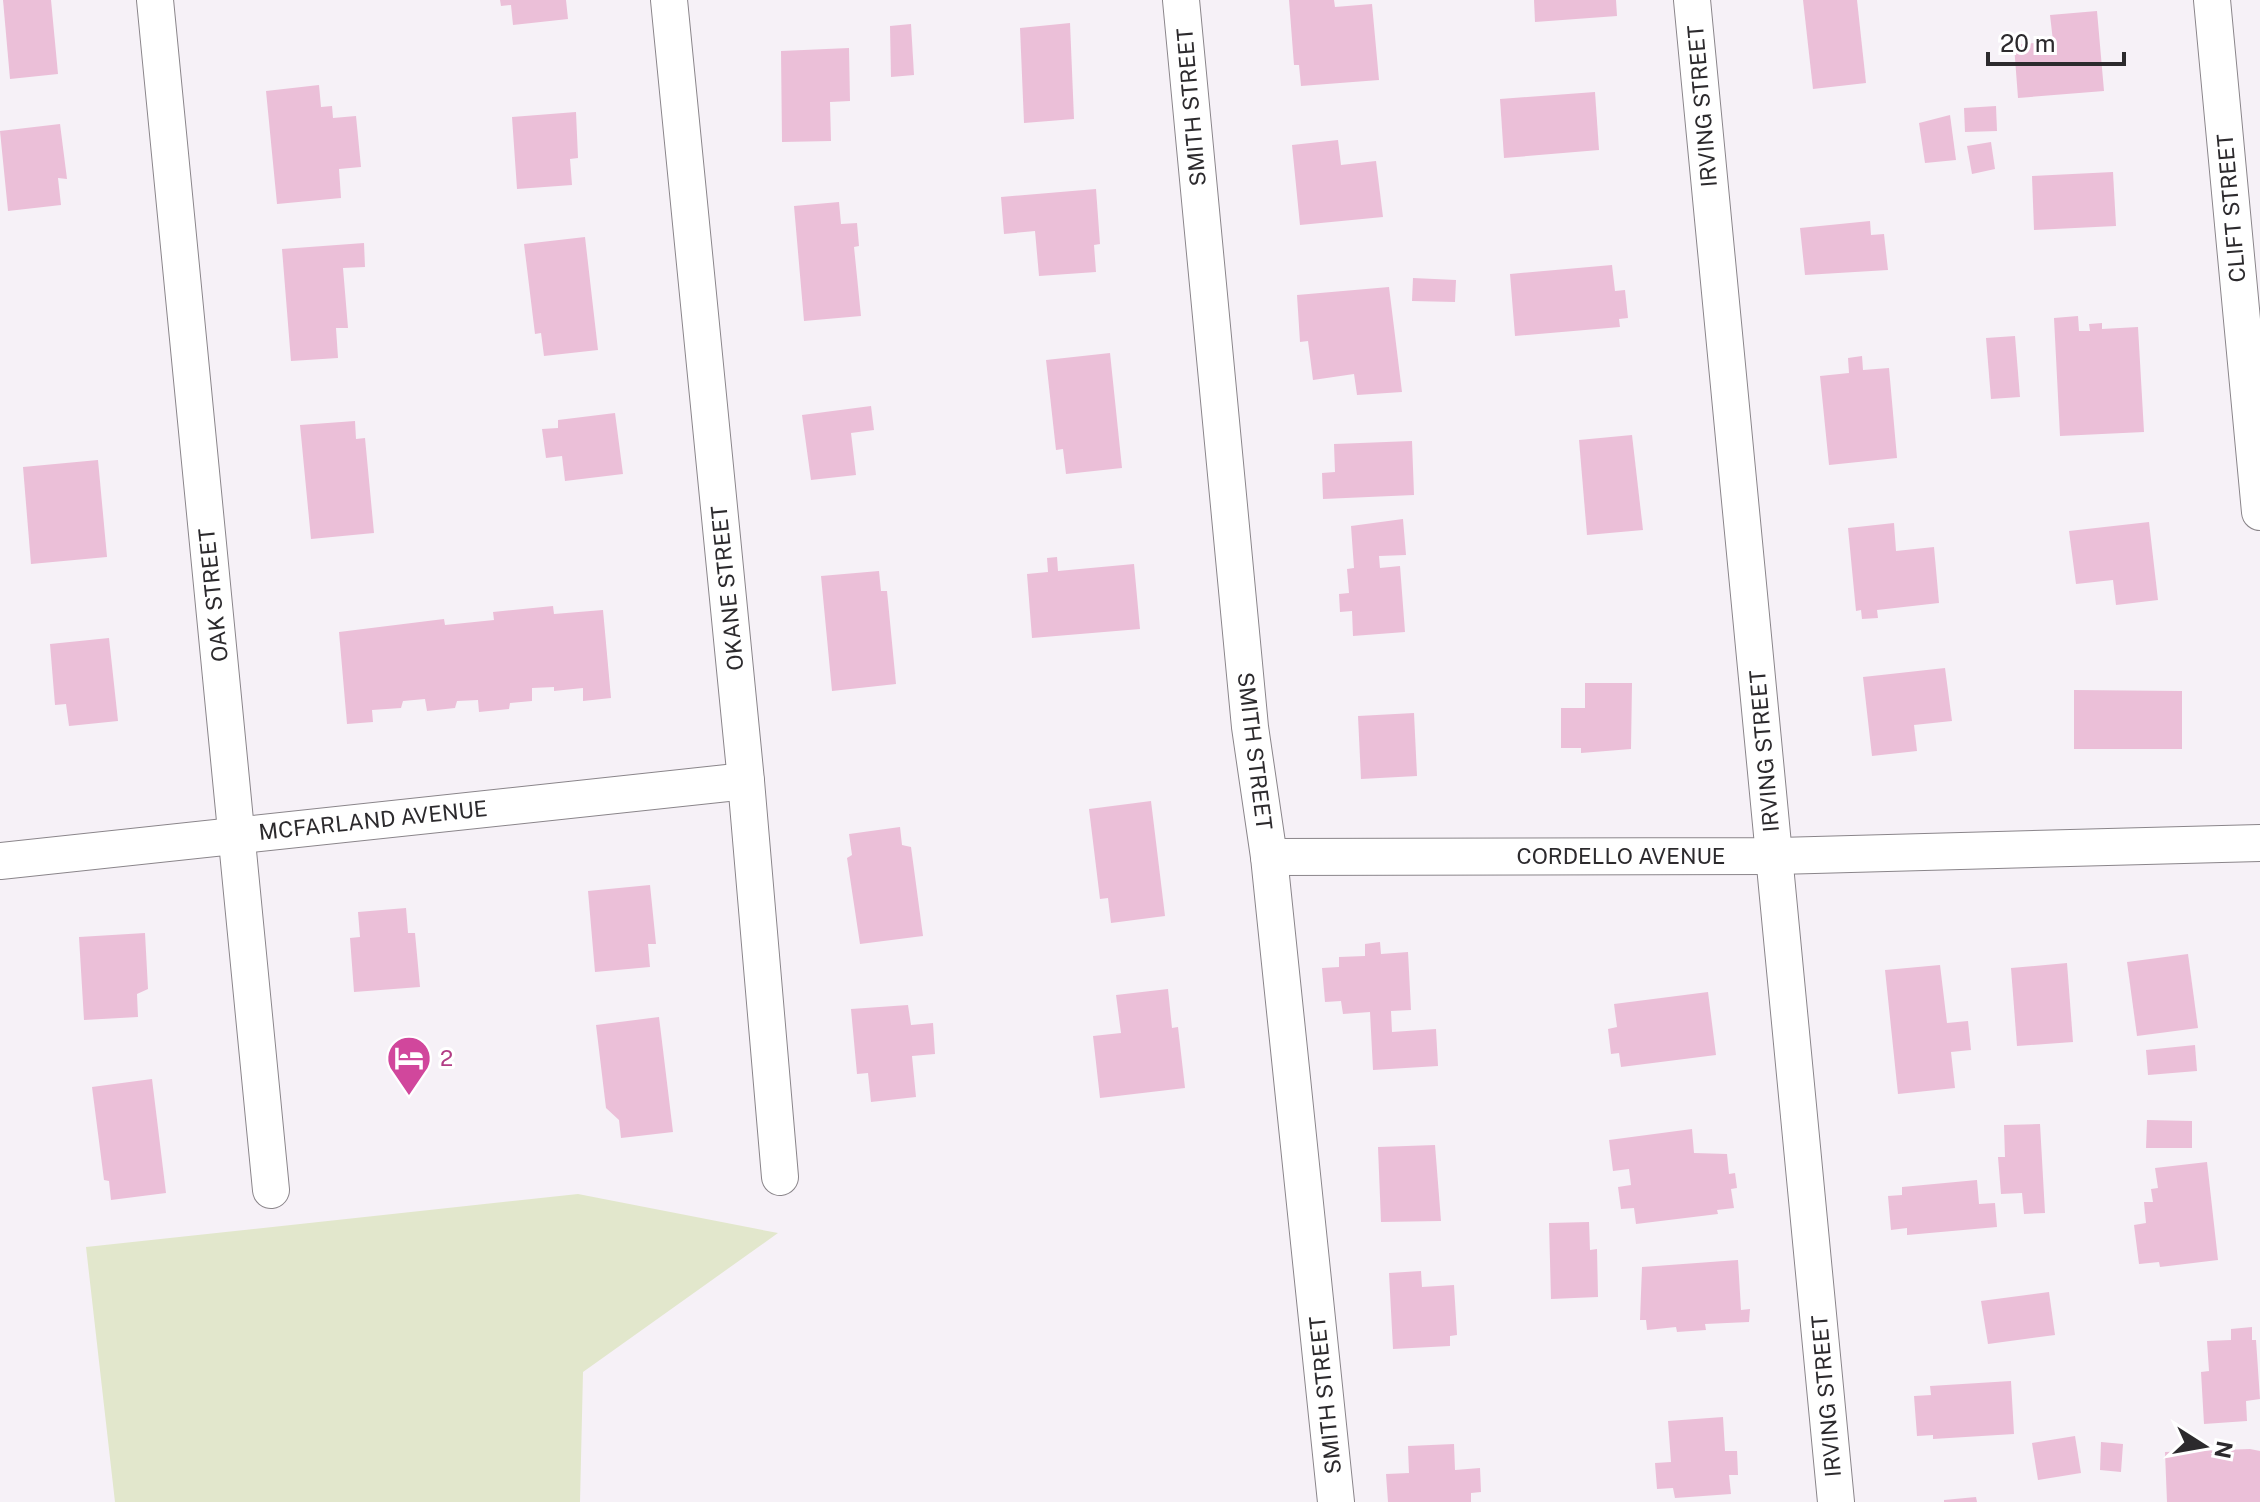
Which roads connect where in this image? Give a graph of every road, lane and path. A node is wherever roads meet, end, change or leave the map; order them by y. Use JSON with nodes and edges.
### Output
{"nodes":[{"id":1,"x":155,"y":0,"type":"edge"},
{"id":2,"x":669,"y":0,"type":"edge"},
{"id":3,"x":1181,"y":0,"type":"edge"},
{"id":4,"x":1692,"y":0,"type":"edge"},
{"id":5,"x":2212,"y":0,"type":"edge"},
{"id":6,"x":2260,"y":512,"type":"edge"},
{"id":7,"x":746,"y":781,"type":"junction"},
{"id":8,"x":236,"y":834,"type":"junction"},
{"id":9,"x":2260,"y":843,"type":"edge"},
{"id":10,"x":1774,"y":856,"type":"junction"},
{"id":11,"x":1269,"y":857,"type":"junction"},
{"id":12,"x":0,"y":861,"type":"edge"},
{"id":13,"x":780,"y":1177,"type":"dead end"},
{"id":14,"x":271,"y":1190,"type":"dead end"},
{"id":15,"x":1336,"y":1502,"type":"edge"},
{"id":16,"x":1836,"y":1502,"type":"edge"}],
"edges":[{"from":1,"to":8,"type":"street","name":"OAK STREET"},
{"from":2,"to":7,"type":"street","name":"OKANE STREET"},
{"from":3,"to":11,"type":"street","name":"SMITH STREET"},
{"from":4,"to":10,"type":"street","name":"IRVING STREET"},
{"from":5,"to":6,"type":"street","name":"CLIFT STREET"},
{"from":7,"to":8,"type":"street","name":"MCFARLAND AVENUE"},
{"from":7,"to":13,"type":"street","name":"OKANE STREET"},
{"from":8,"to":12,"type":"street","name":"MCFARLAND AVENUE"},
{"from":8,"to":14,"type":"street","name":"OAK STREET"},
{"from":9,"to":10,"type":"street","name":"CORDELLO AVENUE"},
{"from":10,"to":11,"type":"street","name":"CORDELLO AVENUE"},
{"from":10,"to":16,"type":"street","name":"IRVING STREET"},
{"from":11,"to":15,"type":"street","name":"SMITH STREET"}]}
